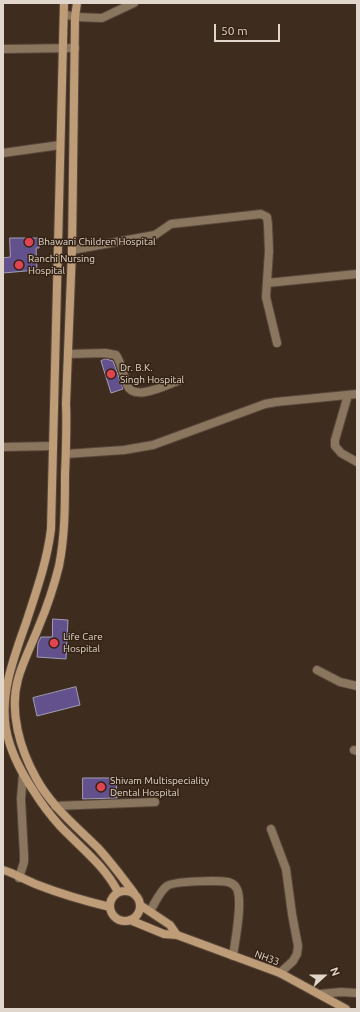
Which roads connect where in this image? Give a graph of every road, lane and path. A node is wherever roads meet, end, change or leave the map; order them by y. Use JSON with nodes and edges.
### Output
{"nodes":[{"id":1,"x":64,"y":3,"type":"edge"},
{"id":2,"x":77,"y":3,"type":"edge"},
{"id":3,"x":134,"y":3,"type":"edge"},
{"id":4,"x":64,"y":14,"type":"junction"},
{"id":5,"x":75,"y":17,"type":"junction"},
{"id":6,"x":63,"y":47,"type":"junction"},
{"id":7,"x":75,"y":48,"type":"junction"},
{"id":8,"x":3,"y":49,"type":"edge"},
{"id":9,"x":60,"y":145,"type":"junction"},
{"id":10,"x":3,"y":154,"type":"edge"},
{"id":11,"x":72,"y":250,"type":"junction"},
{"id":12,"x":357,"y":274,"type":"edge"},
{"id":13,"x":267,"y":283,"type":"junction"},
{"id":14,"x":278,"y":343,"type":"dead end"},
{"id":15,"x":68,"y":354,"type":"junction"},
{"id":16,"x":178,"y":380,"type":"dead end"},
{"id":17,"x":357,"y":394,"type":"edge"},
{"id":18,"x":348,"y":395,"type":"junction"},
{"id":19,"x":53,"y":446,"type":"junction"},
{"id":20,"x":3,"y":447,"type":"edge"},
{"id":21,"x":66,"y":454,"type":"junction"},
{"id":22,"x":357,"y":462,"type":"edge"},
{"id":23,"x":318,"y":670,"type":"dead end"},
{"id":24,"x":357,"y":686,"type":"edge"},
{"id":25,"x":23,"y":774,"type":"junction"},
{"id":26,"x":155,"y":802,"type":"dead end"},
{"id":27,"x":56,"y":806,"type":"junction"},
{"id":28,"x":271,"y":829,"type":"dead end"},
{"id":29,"x":3,"y":864,"type":"edge"},
{"id":30,"x":6,"y":871,"type":"edge"},
{"id":31,"x":19,"y":878,"type":"junction"},
{"id":32,"x":118,"y":892,"type":"junction"},
{"id":33,"x":134,"y":893,"type":"junction"},
{"id":34,"x":140,"y":905,"type":"junction"},
{"id":35,"x":110,"y":907,"type":"junction"},
{"id":36,"x":150,"y":911,"type":"junction"},
{"id":37,"x":130,"y":920,"type":"junction"},
{"id":38,"x":177,"y":935,"type":"junction"},
{"id":39,"x":233,"y":956,"type":"junction"},
{"id":40,"x":280,"y":973,"type":"junction"},
{"id":41,"x":357,"y":993,"type":"edge"},
{"id":42,"x":320,"y":994,"type":"junction"},
{"id":43,"x":346,"y":1009,"type":"edge"}],
"edges":[{"from":1,"to":4,"type":"main road"},
{"from":2,"to":5,"type":"main road"},
{"from":3,"to":5,"type":"street"},
{"from":4,"to":5,"type":"street"},
{"from":4,"to":6,"type":"main road"},
{"from":5,"to":7,"type":"main road"},
{"from":6,"to":7,"type":"street"},
{"from":6,"to":8,"type":"street"},
{"from":6,"to":9,"type":"main road"},
{"from":7,"to":11,"type":"main road"},
{"from":9,"to":10,"type":"street"},
{"from":9,"to":19,"type":"main road"},
{"from":11,"to":13,"type":"street"},
{"from":11,"to":15,"type":"main road"},
{"from":12,"to":13,"type":"street"},
{"from":13,"to":14,"type":"street"},
{"from":15,"to":16,"type":"street"},
{"from":15,"to":21,"type":"main road"},
{"from":17,"to":18,"type":"street"},
{"from":18,"to":21,"type":"street"},
{"from":18,"to":22,"type":"street"},
{"from":19,"to":20,"type":"street"},
{"from":19,"to":25,"type":"main road"},
{"from":21,"to":27,"type":"main road"},
{"from":23,"to":24,"type":"street"},
{"from":25,"to":31,"type":"street"},
{"from":25,"to":32,"type":"main road"},
{"from":26,"to":27,"type":"street"},
{"from":27,"to":33,"type":"main road"},
{"from":28,"to":40,"type":"street"},
{"from":29,"to":30,"type":"main road"},
{"from":30,"to":31,"type":"main road"},
{"from":31,"to":35,"type":"main road"},
{"from":32,"to":33,"type":"main road"},
{"from":32,"to":35,"type":"main road"},
{"from":33,"to":34,"type":"main road"},
{"from":34,"to":36,"type":"main road","name":"NH33"},
{"from":34,"to":37,"type":"main road"},
{"from":35,"to":37,"type":"main road"},
{"from":36,"to":38,"type":"main road","name":"NH33"},
{"from":36,"to":39,"type":"street"},
{"from":37,"to":38,"type":"main road","name":"NH33"},
{"from":38,"to":39,"type":"main road","name":"NH33"},
{"from":39,"to":40,"type":"main road","name":"NH33"},
{"from":40,"to":42,"type":"main road","name":"NH33"},
{"from":41,"to":42,"type":"street"},
{"from":42,"to":43,"type":"main road","name":"NH33"}]}
